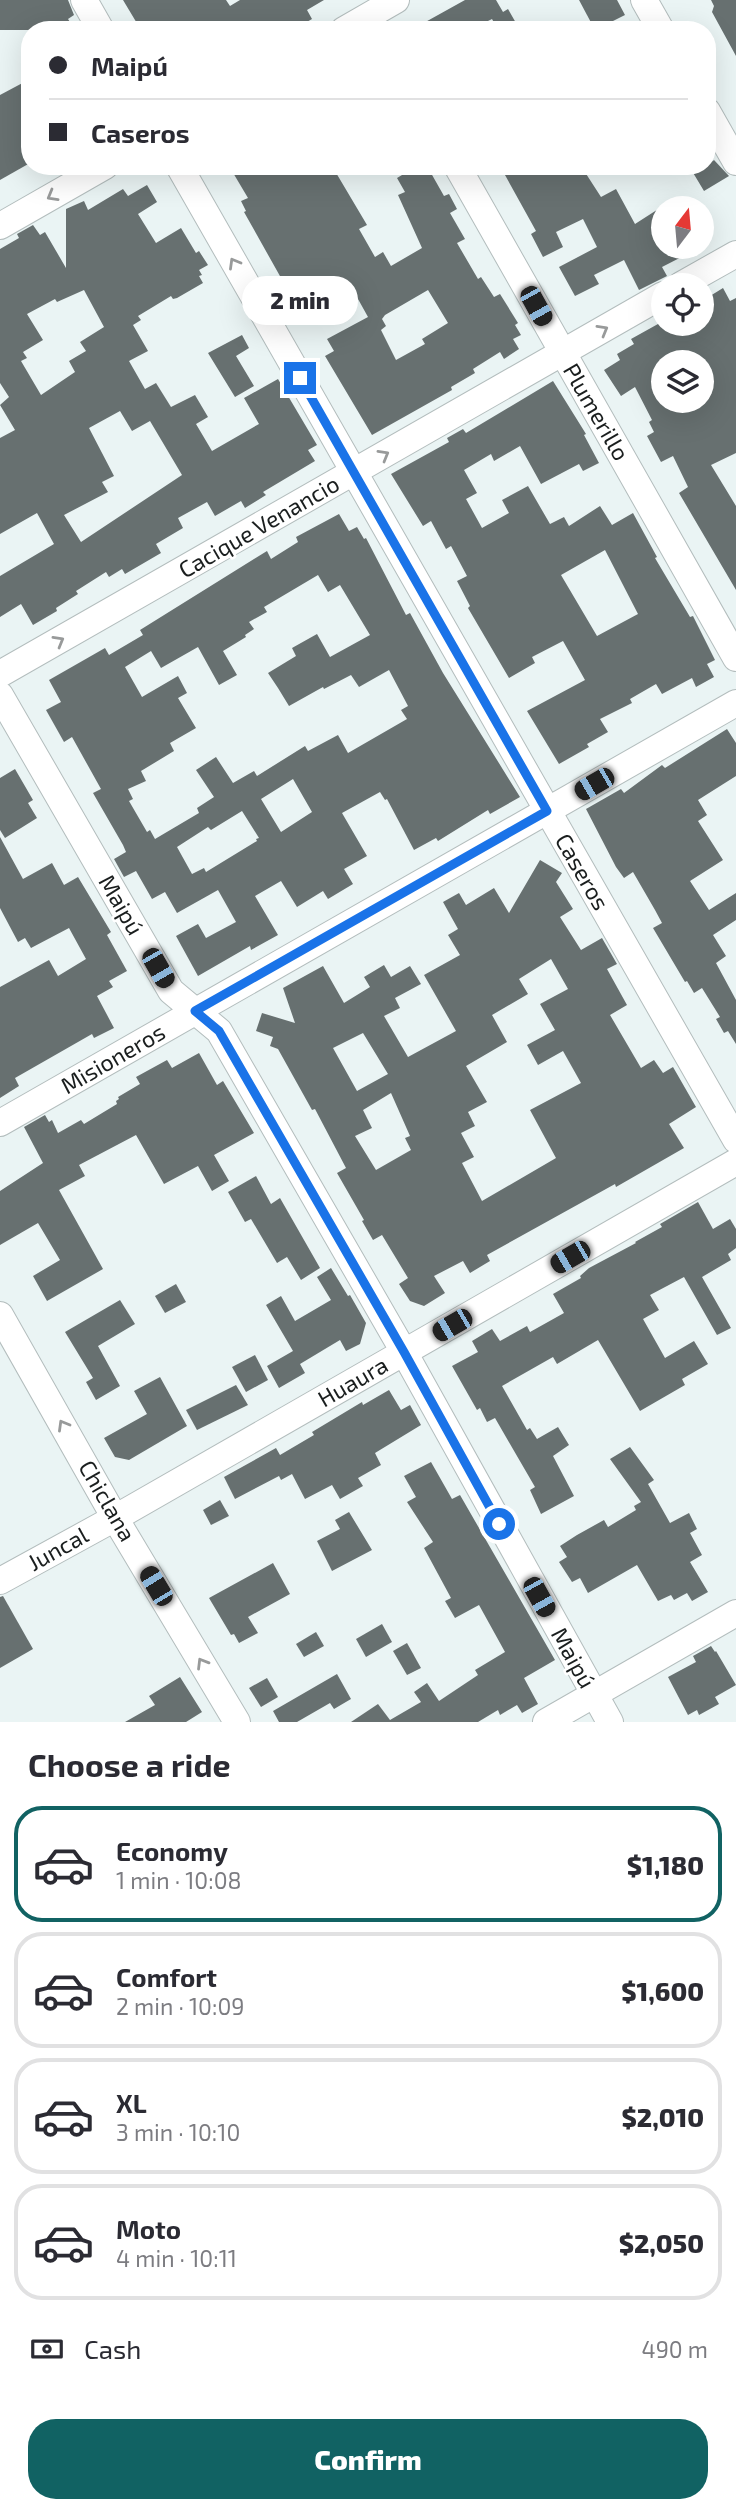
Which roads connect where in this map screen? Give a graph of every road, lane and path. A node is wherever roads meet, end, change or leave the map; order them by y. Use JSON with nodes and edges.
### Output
{"nodes":[{"id":1,"x":84,"y":0,"type":"edge"},
{"id":2,"x":396,"y":0,"type":"edge"},
{"id":3,"x":644,"y":0,"type":"edge"},
{"id":4,"x":371,"y":15,"type":"edge"},
{"id":5,"x":96,"y":21,"type":"edge"},
{"id":6,"x":656,"y":21,"type":"edge"},
{"id":7,"x":716,"y":127,"type":"edge"},
{"id":8,"x":736,"y":162,"type":"edge"},
{"id":9,"x":89,"y":175,"type":"edge"},
{"id":10,"x":184,"y":175,"type":"edge"},
{"id":11,"x":462,"y":175,"type":"edge"},
{"id":12,"x":0,"y":226,"type":"edge"},
{"id":13,"x":736,"y":254,"type":"edge"},
{"id":14,"x":702,"y":273,"type":"edge"},
{"id":15,"x":651,"y":302,"type":"edge"},
{"id":16,"x":563,"y":353,"type":"junction"},
{"id":17,"x":354,"y":472,"type":"junction"},
{"id":18,"x":736,"y":658,"type":"edge"},
{"id":19,"x":0,"y":674,"type":"edge"},
{"id":20,"x":0,"y":695,"type":"edge"},
{"id":21,"x":736,"y":703,"type":"edge"},
{"id":22,"x":547,"y":811,"type":"junction"},
{"id":23,"x":195,"y":1011,"type":"junction"},
{"id":24,"x":0,"y":1123,"type":"edge"},
{"id":25,"x":736,"y":1140,"type":"edge"},
{"id":26,"x":736,"y":1162,"type":"edge"},
{"id":27,"x":0,"y":1315,"type":"edge"},
{"id":28,"x":404,"y":1352,"type":"junction"},
{"id":29,"x":115,"y":1518,"type":"junction"},
{"id":30,"x":0,"y":1581,"type":"edge"},
{"id":31,"x":736,"y":1613,"type":"edge"},
{"id":32,"x":594,"y":1695,"type":"junction"},
{"id":33,"x":237,"y":1722,"type":"edge"},
{"id":34,"x":546,"y":1722,"type":"edge"},
{"id":35,"x":610,"y":1722,"type":"edge"}],
"edges":[{"from":1,"to":5,"type":"street"},
{"from":2,"to":4,"type":"street"},
{"from":3,"to":6,"type":"street"},
{"from":7,"to":8,"type":"street"},
{"from":9,"to":12,"type":"street","one_way":true},
{"from":17,"to":10,"type":"street","name":"Caseros","one_way":true},
{"from":11,"to":16,"type":"street","name":"Plumerillo"},
{"from":13,"to":14,"type":"street"},
{"from":16,"to":15,"type":"street","name":"Cacique Venancio","one_way":true},
{"from":17,"to":16,"type":"street","name":"Cacique Venancio","one_way":true},
{"from":16,"to":18,"type":"street","name":"Plumerillo"},
{"from":19,"to":17,"type":"street","name":"Cacique Venancio","one_way":true},
{"from":17,"to":22,"type":"street","name":"Caseros"},
{"from":20,"to":23,"type":"street","name":"Maipú"},
{"from":21,"to":22,"type":"street","name":"Misioneros"},
{"from":22,"to":23,"type":"street","name":"Misioneros"},
{"from":22,"to":25,"type":"street","name":"Caseros"},
{"from":23,"to":24,"type":"street","name":"Misioneros"},
{"from":23,"to":28,"type":"street","name":"Maipú"},
{"from":26,"to":28,"type":"street","name":"Huaura"},
{"from":29,"to":27,"type":"street","name":"Chiclana","one_way":true},
{"from":28,"to":29,"type":"street","name":"Huaura"},
{"from":28,"to":32,"type":"street","name":"Maipú"},
{"from":29,"to":30,"type":"street","name":"Juncal"},
{"from":33,"to":29,"type":"street","name":"Chiclana","one_way":true},
{"from":31,"to":32,"type":"street"},
{"from":32,"to":34,"type":"street"},
{"from":32,"to":35,"type":"street","name":"Maipú"}]}
